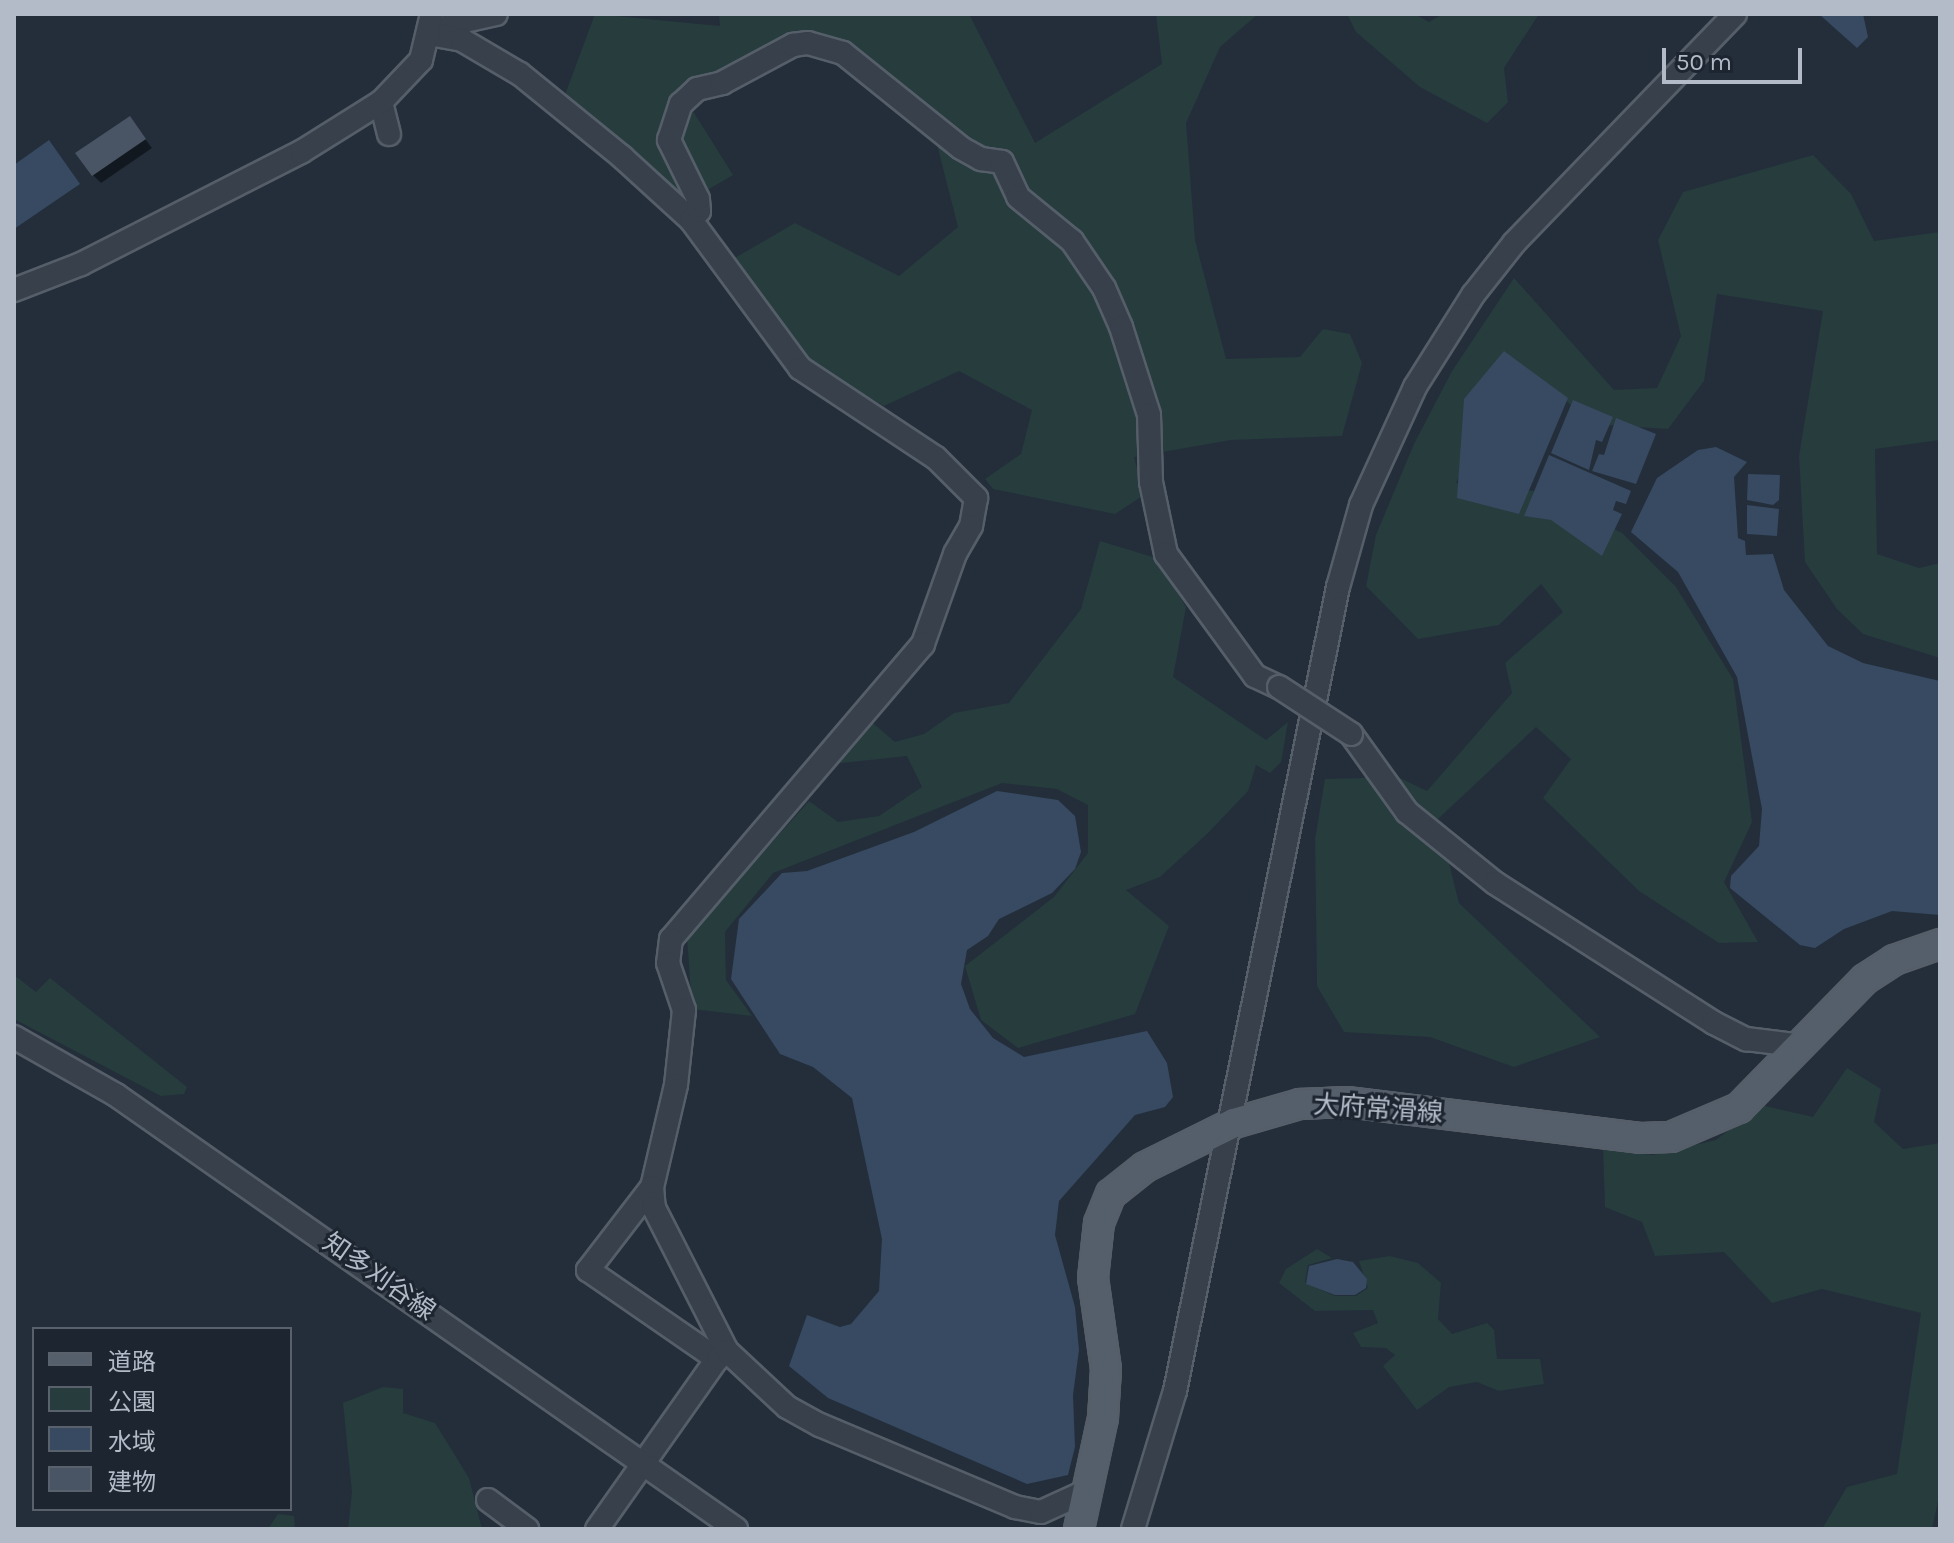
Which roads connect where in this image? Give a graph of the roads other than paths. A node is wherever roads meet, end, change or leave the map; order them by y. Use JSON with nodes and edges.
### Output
{"nodes":[{"id":1,"x":496,"y":14,"type":"edge"},
{"id":2,"x":1735,"y":14,"type":"edge"},
{"id":3,"x":443,"y":25,"type":"edge"},
{"id":4,"x":381,"y":102,"type":"junction"},
{"id":5,"x":389,"y":134,"type":"dead end"},
{"id":6,"x":691,"y":220,"type":"junction"},
{"id":7,"x":14,"y":290,"type":"edge"},
{"id":8,"x":1940,"y":944,"type":"edge"},
{"id":9,"x":14,"y":1037,"type":"edge"},
{"id":10,"x":1803,"y":1046,"type":"junction"},
{"id":11,"x":1234,"y":1123,"type":"junction"},
{"id":12,"x":652,"y":1187,"type":"junction"},
{"id":13,"x":722,"y":1355,"type":"junction"},
{"id":14,"x":644,"y":1462,"type":"junction"},
{"id":15,"x":1089,"y":1490,"type":"junction"},
{"id":16,"x":488,"y":1500,"type":"dead end"},
{"id":17,"x":527,"y":1529,"type":"edge"},
{"id":18,"x":597,"y":1529,"type":"edge"},
{"id":19,"x":736,"y":1529,"type":"edge"},
{"id":20,"x":1079,"y":1529,"type":"edge"},
{"id":21,"x":1133,"y":1529,"type":"edge"}],
"edges":[{"from":1,"to":3,"type":"street"},
{"from":2,"to":11,"type":"street"},
{"from":3,"to":4,"type":"street"},
{"from":3,"to":6,"type":"street"},
{"from":4,"to":5,"type":"street"},
{"from":4,"to":7,"type":"street"},
{"from":6,"to":10,"type":"street","bridge":true},
{"from":6,"to":12,"type":"street"},
{"from":8,"to":10,"type":"main road","name":"大府常滑線"},
{"from":9,"to":14,"type":"street","name":"知多刈谷線"},
{"from":10,"to":11,"type":"main road","name":"大府常滑線"},
{"from":11,"to":15,"type":"main road","name":"大府常滑線"},
{"from":11,"to":21,"type":"street"},
{"from":12,"to":13,"type":"street"},
{"from":12,"to":13,"type":"street"},
{"from":13,"to":14,"type":"street"},
{"from":13,"to":15,"type":"street"},
{"from":14,"to":18,"type":"street"},
{"from":14,"to":19,"type":"street","name":"知多刈谷線"},
{"from":15,"to":20,"type":"main road","name":"大府常滑線"},
{"from":16,"to":17,"type":"street"}]}
